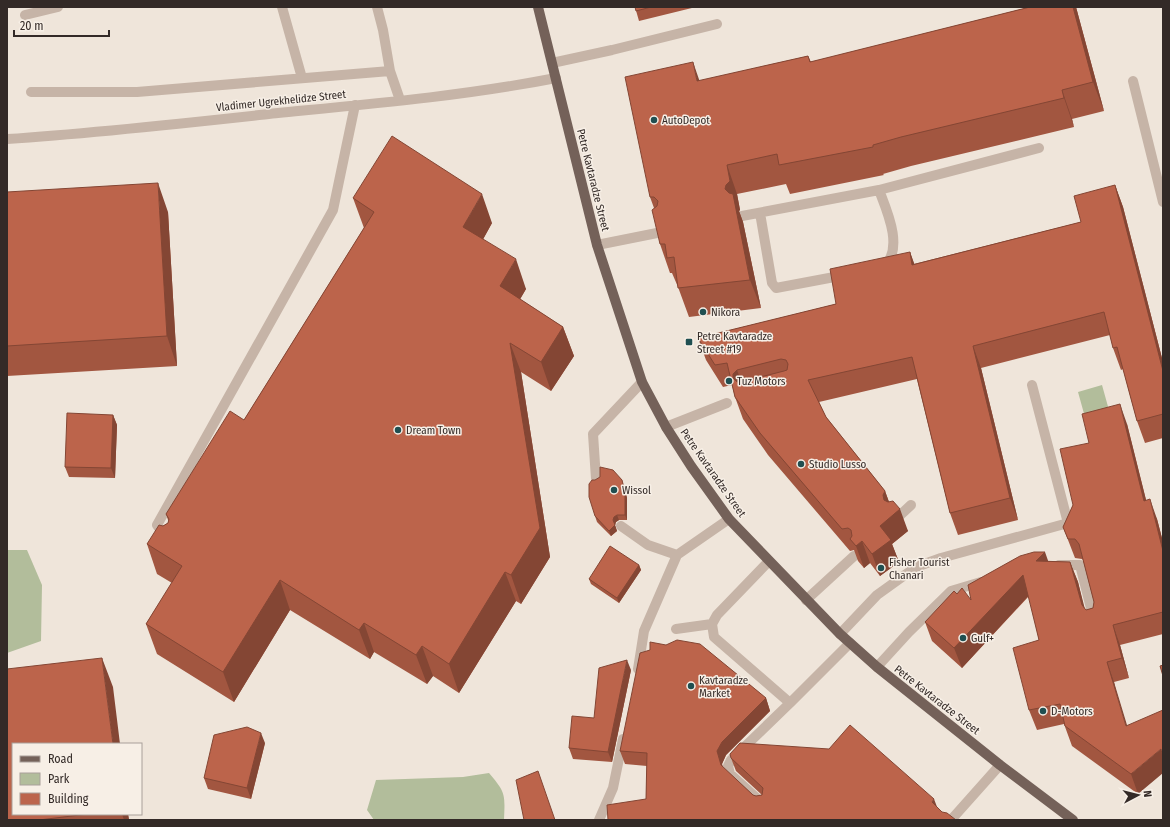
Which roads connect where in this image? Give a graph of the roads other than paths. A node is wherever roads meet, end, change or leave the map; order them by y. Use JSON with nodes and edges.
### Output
{"nodes":[{"id":1,"x":58,"y":7,"type":"edge"},
{"id":2,"x":282,"y":7,"type":"edge"},
{"id":3,"x":376,"y":7,"type":"edge"},
{"id":4,"x":538,"y":7,"type":"edge"},
{"id":5,"x":25,"y":15,"type":"dead end"},
{"id":6,"x":717,"y":24,"type":"dead end"},
{"id":7,"x":552,"y":63,"type":"junction"},
{"id":8,"x":390,"y":71,"type":"junction"},
{"id":9,"x":302,"y":78,"type":"junction"},
{"id":10,"x":556,"y":78,"type":"junction"},
{"id":11,"x":1134,"y":81,"type":"dead end"},
{"id":12,"x":32,"y":92,"type":"dead end"},
{"id":13,"x":400,"y":100,"type":"junction"},
{"id":14,"x":356,"y":105,"type":"junction"},
{"id":15,"x":7,"y":139,"type":"edge"},
{"id":16,"x":1040,"y":148,"type":"dead end"},
{"id":17,"x":1159,"y":169,"type":"edge"},
{"id":18,"x":879,"y":190,"type":"junction"},
{"id":19,"x":1163,"y":202,"type":"edge"},
{"id":20,"x":760,"y":213,"type":"junction"},
{"id":21,"x":742,"y":216,"type":"dead end"},
{"id":22,"x":662,"y":232,"type":"edge"},
{"id":23,"x":597,"y":245,"type":"junction"},
{"id":24,"x":877,"y":268,"type":"edge"},
{"id":25,"x":854,"y":273,"type":"edge"},
{"id":26,"x":642,"y":382,"type":"junction"},
{"id":27,"x":1032,"y":385,"type":"dead end"},
{"id":28,"x":727,"y":403,"type":"dead end"},
{"id":29,"x":666,"y":427,"type":"junction"},
{"id":30,"x":596,"y":479,"type":"edge"},
{"id":31,"x":911,"y":505,"type":"dead end"},
{"id":32,"x":897,"y":518,"type":"edge"},
{"id":33,"x":729,"y":519,"type":"junction"},
{"id":34,"x":621,"y":526,"type":"dead end"},
{"id":35,"x":169,"y":543,"type":"edge"},
{"id":36,"x":677,"y":555,"type":"junction"},
{"id":37,"x":854,"y":556,"type":"edge"},
{"id":38,"x":769,"y":561,"type":"junction"},
{"id":39,"x":1046,"y":565,"type":"edge"},
{"id":40,"x":988,"y":580,"type":"edge"},
{"id":41,"x":806,"y":600,"type":"junction"},
{"id":42,"x":1095,"y":623,"type":"edge"},
{"id":43,"x":712,"y":624,"type":"junction"},
{"id":44,"x":676,"y":629,"type":"dead end"},
{"id":45,"x":840,"y":634,"type":"junction"},
{"id":46,"x":850,"y":643,"type":"junction"},
{"id":47,"x":877,"y":667,"type":"junction"},
{"id":48,"x":636,"y":676,"type":"edge"},
{"id":49,"x":790,"y":703,"type":"junction"},
{"id":50,"x":625,"y":728,"type":"edge"},
{"id":51,"x":1000,"y":765,"type":"junction"},
{"id":52,"x":762,"y":803,"type":"edge"},
{"id":53,"x":599,"y":820,"type":"edge"},
{"id":54,"x":951,"y":820,"type":"edge"},
{"id":55,"x":1073,"y":820,"type":"edge"}],
"edges":[{"from":1,"to":5,"type":"street"},
{"from":2,"to":9,"type":"street"},
{"from":3,"to":8,"type":"street"},
{"from":4,"to":7,"type":"main road","name":"Petre Kavtaradze Street"},
{"from":6,"to":7,"type":"street"},
{"from":7,"to":10,"type":"main road","name":"Petre Kavtaradze Street"},
{"from":8,"to":9,"type":"street"},
{"from":8,"to":13,"type":"street"},
{"from":9,"to":12,"type":"street"},
{"from":10,"to":13,"type":"street","name":"Vladimer Ugrekhelidze Street"},
{"from":10,"to":23,"type":"main road","name":"Petre Kavtaradze Street"},
{"from":11,"to":17,"type":"street"},
{"from":13,"to":14,"type":"street","name":"Vladimer Ugrekhelidze Street"},
{"from":14,"to":15,"type":"street","name":"Vladimer Ugrekhelidze Street"},
{"from":14,"to":35,"type":"street"},
{"from":16,"to":18,"type":"street"},
{"from":17,"to":19,"type":"street"},
{"from":18,"to":20,"type":"street"},
{"from":18,"to":24,"type":"street"},
{"from":20,"to":21,"type":"street"},
{"from":20,"to":25,"type":"street"},
{"from":22,"to":23,"type":"street"},
{"from":23,"to":26,"type":"main road","name":"Petre Kavtaradze Street"},
{"from":26,"to":29,"type":"main road","name":"Petre Kavtaradze Street"},
{"from":26,"to":30,"type":"street"},
{"from":27,"to":45,"type":"street"},
{"from":28,"to":29,"type":"street"},
{"from":29,"to":33,"type":"main road","name":"Petre Kavtaradze Street"},
{"from":31,"to":32,"type":"street"},
{"from":33,"to":36,"type":"street"},
{"from":33,"to":38,"type":"main road","name":"Petre Kavtaradze Street"},
{"from":34,"to":36,"type":"street"},
{"from":36,"to":48,"type":"street"},
{"from":37,"to":41,"type":"street"},
{"from":38,"to":41,"type":"main road","name":"Petre Kavtaradze Street"},
{"from":38,"to":43,"type":"street"},
{"from":39,"to":42,"type":"street"},
{"from":40,"to":47,"type":"street"},
{"from":41,"to":45,"type":"main road","name":"Petre Kavtaradze Street"},
{"from":43,"to":44,"type":"street"},
{"from":43,"to":49,"type":"street"},
{"from":45,"to":46,"type":"main road","name":"Petre Kavtaradze Street"},
{"from":46,"to":47,"type":"main road","name":"Petre Kavtaradze Street"},
{"from":46,"to":49,"type":"street"},
{"from":47,"to":51,"type":"main road","name":"Petre Kavtaradze Street"},
{"from":49,"to":52,"type":"street"},
{"from":50,"to":53,"type":"street"},
{"from":51,"to":54,"type":"street"},
{"from":51,"to":55,"type":"main road","name":"Petre Kavtaradze Street"}]}
